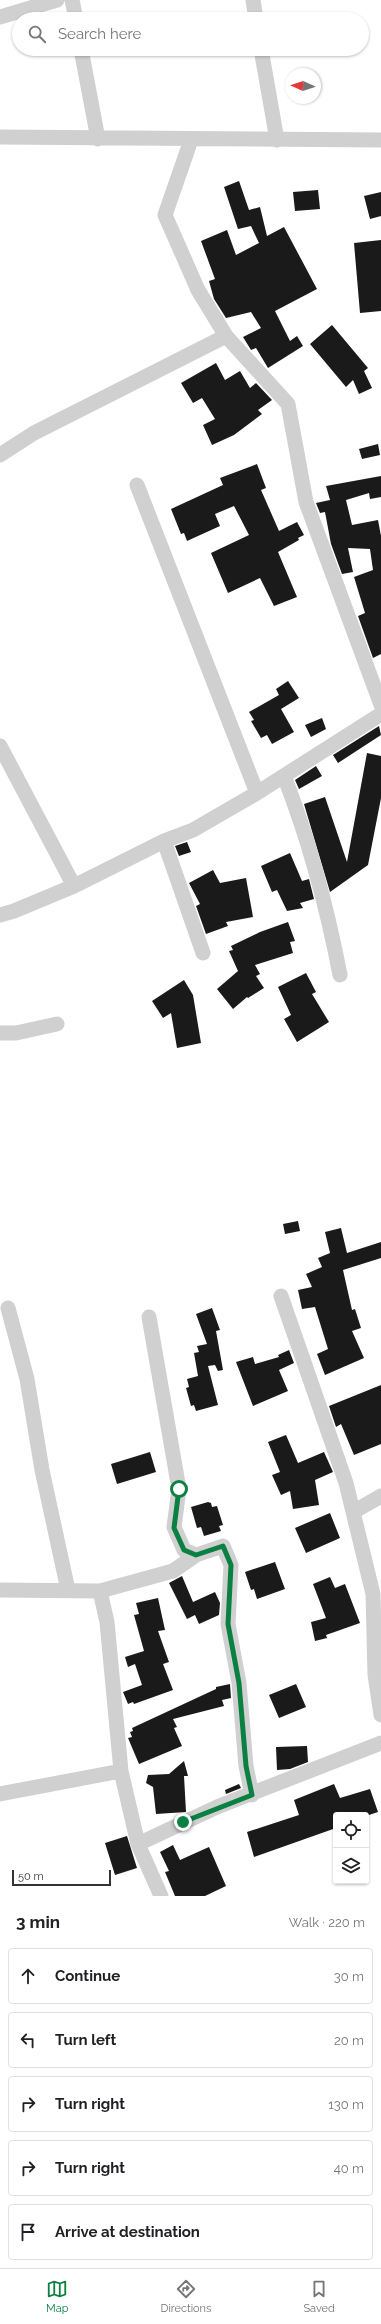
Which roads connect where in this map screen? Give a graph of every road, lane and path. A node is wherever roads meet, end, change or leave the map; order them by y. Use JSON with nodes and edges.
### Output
{"nodes":[{"id":1,"x":58,"y":0,"type":"edge"},
{"id":2,"x":72,"y":0,"type":"edge"},
{"id":3,"x":253,"y":0,"type":"edge"},
{"id":4,"x":17,"y":12,"type":"edge"},
{"id":5,"x":75,"y":12,"type":"edge"},
{"id":6,"x":255,"y":12,"type":"edge"},
{"id":7,"x":12,"y":13,"type":"edge"},
{"id":8,"x":0,"y":17,"type":"edge"},
{"id":9,"x":82,"y":56,"type":"edge"},
{"id":10,"x":262,"y":56,"type":"edge"},
{"id":11,"x":0,"y":137,"type":"edge"},
{"id":12,"x":98,"y":139,"type":"junction"},
{"id":13,"x":191,"y":140,"type":"junction"},
{"id":14,"x":277,"y":140,"type":"junction"},
{"id":15,"x":381,"y":140,"type":"edge"},
{"id":16,"x":226,"y":336,"type":"junction"},
{"id":17,"x":0,"y":455,"type":"edge"},
{"id":18,"x":137,"y":485,"type":"dead end"},
{"id":19,"x":381,"y":705,"type":"edge"},
{"id":20,"x":381,"y":714,"type":"edge"},
{"id":21,"x":0,"y":746,"type":"edge"},
{"id":22,"x":284,"y":776,"type":"junction"},
{"id":23,"x":257,"y":793,"type":"junction"},
{"id":24,"x":164,"y":841,"type":"junction"},
{"id":25,"x":74,"y":886,"type":"junction"},
{"id":26,"x":0,"y":915,"type":"edge"},
{"id":27,"x":203,"y":953,"type":"dead end"},
{"id":28,"x":340,"y":975,"type":"dead end"},
{"id":29,"x":57,"y":1024,"type":"dead end"},
{"id":30,"x":0,"y":1032,"type":"edge"},
{"id":31,"x":281,"y":1296,"type":"dead end"},
{"id":32,"x":8,"y":1308,"type":"dead end"},
{"id":33,"x":149,"y":1317,"type":"dead end"},
{"id":34,"x":381,"y":1496,"type":"edge"},
{"id":35,"x":353,"y":1512,"type":"junction"},
{"id":36,"x":196,"y":1555,"type":"junction"},
{"id":37,"x":0,"y":1590,"type":"edge"},
{"id":38,"x":68,"y":1590,"type":"junction"},
{"id":39,"x":100,"y":1591,"type":"junction"},
{"id":40,"x":381,"y":1715,"type":"edge"},
{"id":41,"x":381,"y":1743,"type":"edge"},
{"id":42,"x":121,"y":1771,"type":"junction"},
{"id":43,"x":0,"y":1794,"type":"edge"},
{"id":44,"x":252,"y":1795,"type":"junction"},
{"id":45,"x":138,"y":1844,"type":"junction"},
{"id":46,"x":160,"y":1896,"type":"edge"}],
"edges":[{"from":1,"to":4,"type":"street"},
{"from":2,"to":5,"type":"street"},
{"from":3,"to":6,"type":"street"},
{"from":7,"to":8,"type":"street"},
{"from":9,"to":12,"type":"street"},
{"from":10,"to":14,"type":"street"},
{"from":11,"to":12,"type":"street"},
{"from":12,"to":13,"type":"street"},
{"from":13,"to":14,"type":"street"},
{"from":13,"to":16,"type":"street"},
{"from":14,"to":15,"type":"street"},
{"from":16,"to":17,"type":"street"},
{"from":16,"to":19,"type":"street"},
{"from":18,"to":23,"type":"street"},
{"from":20,"to":22,"type":"street"},
{"from":21,"to":25,"type":"street"},
{"from":22,"to":23,"type":"street"},
{"from":22,"to":28,"type":"street"},
{"from":23,"to":24,"type":"street"},
{"from":24,"to":25,"type":"street"},
{"from":24,"to":27,"type":"street"},
{"from":25,"to":26,"type":"street"},
{"from":29,"to":30,"type":"street"},
{"from":31,"to":35,"type":"street"},
{"from":32,"to":38,"type":"street"},
{"from":33,"to":36,"type":"street"},
{"from":34,"to":35,"type":"street"},
{"from":35,"to":40,"type":"street"},
{"from":36,"to":39,"type":"street"},
{"from":36,"to":44,"type":"street"},
{"from":37,"to":38,"type":"street"},
{"from":38,"to":39,"type":"street"},
{"from":39,"to":42,"type":"street"},
{"from":41,"to":44,"type":"street"},
{"from":42,"to":43,"type":"street"},
{"from":42,"to":45,"type":"street"},
{"from":44,"to":45,"type":"street"},
{"from":45,"to":46,"type":"street"}]}
